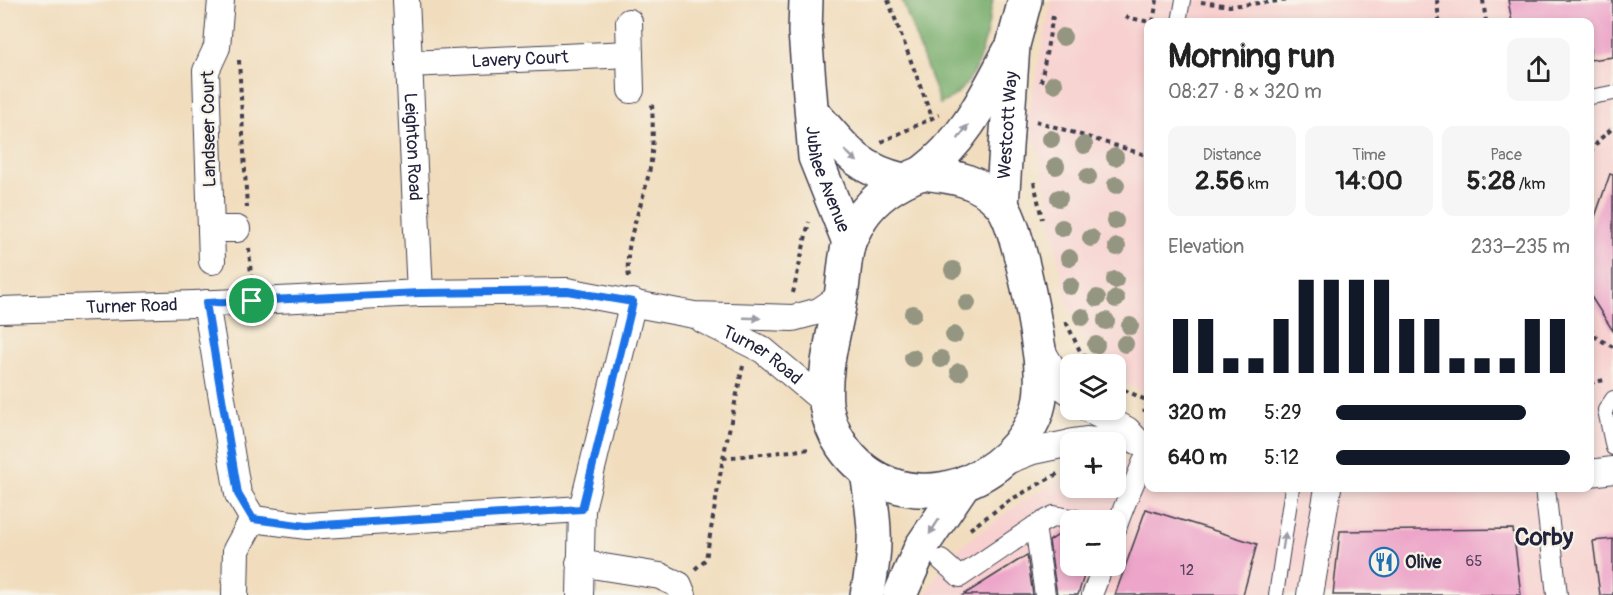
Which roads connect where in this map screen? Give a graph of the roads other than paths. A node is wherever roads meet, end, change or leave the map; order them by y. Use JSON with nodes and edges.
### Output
{"nodes":[{"id":1,"x":221,"y":0,"type":"edge"},
{"id":2,"x":406,"y":0,"type":"edge"},
{"id":3,"x":806,"y":0,"type":"edge"},
{"id":4,"x":1183,"y":0,"type":"edge"},
{"id":5,"x":1039,"y":6,"type":"edge"},
{"id":6,"x":1180,"y":18,"type":"edge"},
{"id":7,"x":629,"y":22,"type":"dead end"},
{"id":8,"x":1013,"y":45,"type":"junction"},
{"id":9,"x":630,"y":54,"type":"junction"},
{"id":10,"x":409,"y":64,"type":"junction"},
{"id":11,"x":641,"y":93,"type":"road end"},
{"id":12,"x":1613,"y":93,"type":"edge"},
{"id":13,"x":1594,"y":96,"type":"edge"},
{"id":14,"x":812,"y":112,"type":"junction"},
{"id":15,"x":913,"y":177,"type":"junction"},
{"id":16,"x":1002,"y":206,"type":"junction"},
{"id":17,"x":244,"y":227,"type":"road end"},
{"id":18,"x":211,"y":229,"type":"junction"},
{"id":19,"x":849,"y":242,"type":"junction"},
{"id":20,"x":212,"y":261,"type":"dead end"},
{"id":21,"x":420,"y":293,"type":"junction"},
{"id":22,"x":841,"y":297,"type":"junction"},
{"id":23,"x":633,"y":302,"type":"junction"},
{"id":24,"x":206,"y":303,"type":"junction"},
{"id":25,"x":0,"y":310,"type":"edge"},
{"id":26,"x":694,"y":315,"type":"junction"},
{"id":27,"x":1039,"y":344,"type":"junction"},
{"id":28,"x":1060,"y":381,"type":"edge"},
{"id":29,"x":1613,"y":398,"type":"edge"},
{"id":30,"x":826,"y":403,"type":"junction"},
{"id":31,"x":1108,"y":420,"type":"edge"},
{"id":32,"x":1060,"y":445,"type":"edge"},
{"id":33,"x":1137,"y":446,"type":"edge"},
{"id":34,"x":1613,"y":448,"type":"edge"},
{"id":35,"x":996,"y":465,"type":"junction"},
{"id":36,"x":1613,"y":470,"type":"edge"},
{"id":37,"x":1594,"y":472,"type":"edge"},
{"id":38,"x":867,"y":473,"type":"junction"},
{"id":39,"x":965,"y":482,"type":"junction"},
{"id":40,"x":1291,"y":492,"type":"edge"},
{"id":41,"x":1327,"y":492,"type":"edge"},
{"id":42,"x":1545,"y":492,"type":"edge"},
{"id":43,"x":582,"y":509,"type":"junction"},
{"id":44,"x":1121,"y":510,"type":"edge"},
{"id":45,"x":1060,"y":517,"type":"edge"},
{"id":46,"x":253,"y":519,"type":"junction"},
{"id":47,"x":1035,"y":526,"type":"junction"},
{"id":48,"x":941,"y":560,"type":"dead end"},
{"id":49,"x":579,"y":563,"type":"junction"},
{"id":50,"x":1099,"y":576,"type":"edge"},
{"id":51,"x":681,"y":590,"type":"edge"},
{"id":52,"x":235,"y":595,"type":"edge"},
{"id":53,"x":580,"y":595,"type":"edge"},
{"id":54,"x":867,"y":595,"type":"edge"},
{"id":55,"x":900,"y":595,"type":"edge"},
{"id":56,"x":1045,"y":595,"type":"edge"},
{"id":57,"x":1092,"y":595,"type":"edge"},
{"id":58,"x":1276,"y":595,"type":"edge"},
{"id":59,"x":1310,"y":595,"type":"edge"},
{"id":60,"x":1557,"y":595,"type":"edge"}],
"edges":[{"from":1,"to":18,"type":"street","name":"Landseer Court"},
{"from":2,"to":10,"type":"street","name":"Leighton Road"},
{"from":3,"to":14,"type":"main road","name":"Jubilee Avenue"},
{"from":4,"to":6,"type":"lane"},
{"from":5,"to":8,"type":"main road","name":"Westcott Way"},
{"from":7,"to":9,"type":"street"},
{"from":15,"to":8,"type":"main road","name":"Westcott Way","one_way":true},
{"from":8,"to":16,"type":"main road","name":"Westcott Way"},
{"from":9,"to":10,"type":"street","name":"Lavery Court"},
{"from":9,"to":11,"type":"street"},
{"from":10,"to":21,"type":"street","name":"Leighton Road"},
{"from":12,"to":13,"type":"lane"},
{"from":14,"to":15,"type":"main road","name":"Jubilee Avenue","one_way":true},
{"from":14,"to":19,"type":"main road","name":"Jubilee Avenue"},
{"from":15,"to":16,"type":"main road","name":"Jubilee Avenue"},
{"from":15,"to":19,"type":"main road","name":"Westcott Way"},
{"from":16,"to":27,"type":"main road"},
{"from":17,"to":18,"type":"street"},
{"from":18,"to":20,"type":"street","name":"Landseer Court"},
{"from":19,"to":22,"type":"main road"},
{"from":21,"to":23,"type":"street","name":"Turner Road"},
{"from":21,"to":24,"type":"street","name":"Turner Road"},
{"from":26,"to":22,"type":"street","name":"Turner Road","one_way":true},
{"from":22,"to":30,"type":"main road"},
{"from":23,"to":26,"type":"street","name":"Turner Road"},
{"from":23,"to":43,"type":"street"},
{"from":24,"to":25,"type":"street","name":"Turner Road"},
{"from":24,"to":46,"type":"street"},
{"from":26,"to":30,"type":"street","name":"Turner Road"},
{"from":27,"to":28,"type":"street"},
{"from":27,"to":35,"type":"main road"},
{"from":29,"to":34,"type":"lane"},
{"from":30,"to":38,"type":"main road"},
{"from":31,"to":33,"type":"street"},
{"from":32,"to":35,"type":"street"},
{"from":33,"to":44,"type":"street"},
{"from":35,"to":39,"type":"main road"},
{"from":36,"to":37,"type":"street"},
{"from":38,"to":39,"type":"main road"},
{"from":38,"to":54,"type":"main road"},
{"from":39,"to":55,"type":"main road","one_way":true},
{"from":58,"to":40,"type":"lane","one_way":true},
{"from":41,"to":59,"type":"street"},
{"from":42,"to":60,"type":"street"},
{"from":43,"to":46,"type":"street"},
{"from":43,"to":49,"type":"street"},
{"from":45,"to":47,"type":"street"},
{"from":46,"to":52,"type":"street"},
{"from":47,"to":48,"type":"street"},
{"from":47,"to":56,"type":"street"},
{"from":49,"to":51,"type":"street"},
{"from":49,"to":53,"type":"street"},
{"from":50,"to":57,"type":"street"}]}
